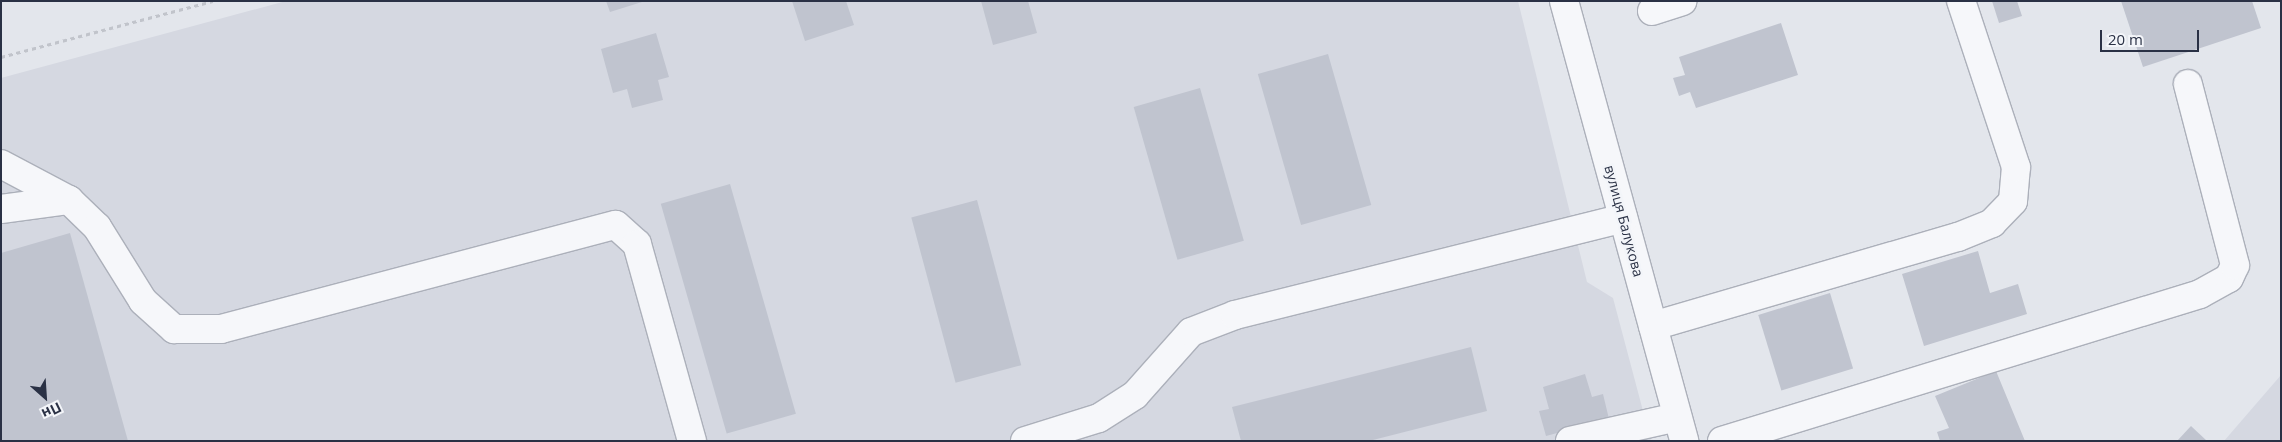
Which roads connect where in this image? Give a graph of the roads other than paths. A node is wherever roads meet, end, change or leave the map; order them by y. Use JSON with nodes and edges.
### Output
{"nodes":[{"id":1,"x":1564,"y":1,"type":"edge"},
{"id":2,"x":1682,"y":1,"type":"edge"},
{"id":3,"x":1961,"y":1,"type":"edge"},
{"id":4,"x":1652,"y":11,"type":"dead end"},
{"id":5,"x":2188,"y":84,"type":"dead end"},
{"id":6,"x":1,"y":164,"type":"edge"},
{"id":7,"x":69,"y":200,"type":"junction"},
{"id":8,"x":1,"y":209,"type":"edge"},
{"id":9,"x":1623,"y":218,"type":"junction"},
{"id":10,"x":1653,"y":326,"type":"junction"},
{"id":11,"x":1681,"y":429,"type":"edge"},
{"id":12,"x":692,"y":441,"type":"edge"},
{"id":13,"x":1025,"y":441,"type":"edge"},
{"id":14,"x":1570,"y":441,"type":"edge"},
{"id":15,"x":1722,"y":441,"type":"edge"}],
"edges":[{"from":1,"to":9,"type":"street","name":"вулиця Балукова"},
{"from":2,"to":4,"type":"street"},
{"from":3,"to":10,"type":"street"},
{"from":5,"to":15,"type":"street"},
{"from":6,"to":7,"type":"street"},
{"from":7,"to":8,"type":"street"},
{"from":7,"to":12,"type":"street"},
{"from":9,"to":10,"type":"street","name":"вулиця Балукова"},
{"from":9,"to":13,"type":"street"},
{"from":10,"to":11,"type":"street","name":"вулиця Балукова"},
{"from":11,"to":14,"type":"street"}]}
